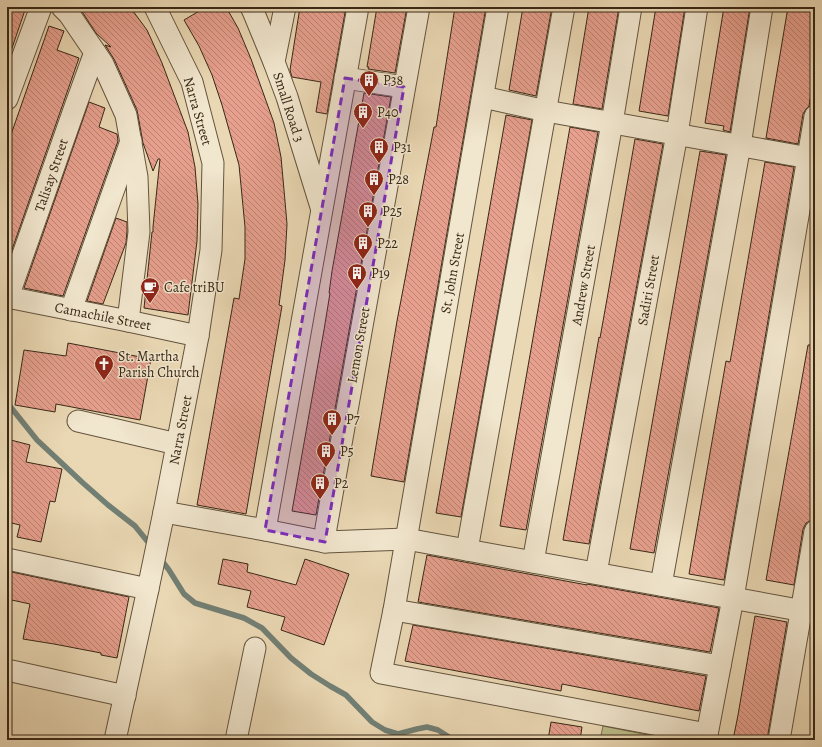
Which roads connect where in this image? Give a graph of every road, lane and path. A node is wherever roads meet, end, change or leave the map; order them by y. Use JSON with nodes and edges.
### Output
{"nodes":[{"id":1,"x":41,"y":7,"type":"edge"},
{"id":2,"x":62,"y":7,"type":"edge"},
{"id":3,"x":251,"y":7,"type":"edge"},
{"id":4,"x":285,"y":7,"type":"edge"},
{"id":5,"x":358,"y":7,"type":"edge"},
{"id":6,"x":419,"y":7,"type":"edge"},
{"id":7,"x":498,"y":7,"type":"edge"},
{"id":8,"x":564,"y":7,"type":"edge"},
{"id":9,"x":631,"y":7,"type":"edge"},
{"id":10,"x":697,"y":7,"type":"edge"},
{"id":11,"x":762,"y":7,"type":"edge"},
{"id":12,"x":161,"y":9,"type":"edge"},
{"id":13,"x":95,"y":52,"type":"junction"},
{"id":14,"x":274,"y":62,"type":"junction"},
{"id":15,"x":345,"y":78,"type":"junction"},
{"id":16,"x":404,"y":87,"type":"junction"},
{"id":17,"x":483,"y":97,"type":"junction"},
{"id":18,"x":7,"y":99,"type":"edge"},
{"id":19,"x":546,"y":111,"type":"junction"},
{"id":20,"x":815,"y":116,"type":"edge"},
{"id":21,"x":612,"y":123,"type":"junction"},
{"id":22,"x":677,"y":134,"type":"junction"},
{"id":23,"x":131,"y":141,"type":"junction"},
{"id":24,"x":740,"y":145,"type":"junction"},
{"id":25,"x":811,"y":158,"type":"edge"},
{"id":26,"x":322,"y":210,"type":"junction"},
{"id":27,"x":8,"y":297,"type":"edge"},
{"id":28,"x":71,"y":310,"type":"junction"},
{"id":29,"x":128,"y":321,"type":"junction"},
{"id":30,"x":198,"y":336,"type":"junction"},
{"id":31,"x":78,"y":421,"type":"dead end"},
{"id":32,"x":177,"y":444,"type":"junction"},
{"id":33,"x":164,"y":512,"type":"junction"},
{"id":34,"x":264,"y":530,"type":"junction"},
{"id":35,"x":815,"y":531,"type":"edge"},
{"id":36,"x":406,"y":539,"type":"junction"},
{"id":37,"x":325,"y":542,"type":"junction"},
{"id":38,"x":467,"y":550,"type":"junction"},
{"id":39,"x":7,"y":558,"type":"edge"},
{"id":40,"x":533,"y":562,"type":"junction"},
{"id":41,"x":596,"y":573,"type":"junction"},
{"id":42,"x":661,"y":585,"type":"junction"},
{"id":43,"x":148,"y":589,"type":"junction"},
{"id":44,"x":733,"y":598,"type":"junction"},
{"id":45,"x":394,"y":610,"type":"junction"},
{"id":46,"x":808,"y":612,"type":"edge"},
{"id":47,"x":255,"y":648,"type":"dead end"},
{"id":48,"x":720,"y":666,"type":"junction"},
{"id":49,"x":7,"y":670,"type":"edge"},
{"id":50,"x":124,"y":696,"type":"junction"},
{"id":51,"x":707,"y":737,"type":"edge"},
{"id":52,"x":115,"y":740,"type":"edge"},
{"id":53,"x":236,"y":740,"type":"edge"},
{"id":54,"x":779,"y":740,"type":"edge"}],
"edges":[{"from":1,"to":18,"type":"street"},
{"from":2,"to":13,"type":"street"},
{"from":3,"to":14,"type":"street","name":"Small Road 3"},
{"from":4,"to":14,"type":"street"},
{"from":5,"to":15,"type":"street"},
{"from":6,"to":16,"type":"street","name":"Lemon Street"},
{"from":7,"to":17,"type":"street","name":"St. John Street"},
{"from":8,"to":19,"type":"street"},
{"from":9,"to":21,"type":"street","name":"Andrew Street"},
{"from":10,"to":22,"type":"street","name":"Sadiri Street"},
{"from":11,"to":24,"type":"street"},
{"from":12,"to":30,"type":"street","name":"Narra Street"},
{"from":13,"to":23,"type":"street"},
{"from":13,"to":27,"type":"street","name":"Talisay Street"},
{"from":14,"to":26,"type":"street","name":"Small Road 3"},
{"from":15,"to":16,"type":"street"},
{"from":15,"to":26,"type":"street"},
{"from":16,"to":37,"type":"street","name":"Lemon Street"},
{"from":17,"to":19,"type":"street"},
{"from":17,"to":36,"type":"street","name":"St. John Street"},
{"from":19,"to":21,"type":"street"},
{"from":19,"to":38,"type":"street"},
{"from":20,"to":25,"type":"street"},
{"from":21,"to":22,"type":"street"},
{"from":21,"to":40,"type":"street","name":"Andrew Street"},
{"from":22,"to":24,"type":"street"},
{"from":22,"to":41,"type":"street","name":"Sadiri Street"},
{"from":23,"to":28,"type":"street"},
{"from":23,"to":29,"type":"street"},
{"from":24,"to":25,"type":"street"},
{"from":24,"to":42,"type":"street"},
{"from":25,"to":44,"type":"street"},
{"from":26,"to":34,"type":"street"},
{"from":27,"to":28,"type":"street","name":"Camachile Street"},
{"from":28,"to":29,"type":"street","name":"Camachile Street"},
{"from":29,"to":30,"type":"street","name":"Camachile Street"},
{"from":30,"to":32,"type":"street","name":"Narra Street"},
{"from":31,"to":32,"type":"street"},
{"from":32,"to":33,"type":"street","name":"Narra Street"},
{"from":33,"to":34,"type":"street"},
{"from":33,"to":43,"type":"street","name":"Narra Street"},
{"from":34,"to":37,"type":"street"},
{"from":35,"to":46,"type":"street"},
{"from":36,"to":37,"type":"street"},
{"from":36,"to":38,"type":"street"},
{"from":36,"to":45,"type":"street","name":"St. John Street"},
{"from":38,"to":40,"type":"street"},
{"from":39,"to":43,"type":"street"},
{"from":40,"to":41,"type":"street"},
{"from":41,"to":42,"type":"street"},
{"from":42,"to":44,"type":"street"},
{"from":43,"to":50,"type":"street","name":"Narra Street"},
{"from":44,"to":46,"type":"street"},
{"from":44,"to":48,"type":"street"},
{"from":45,"to":48,"type":"street"},
{"from":45,"to":51,"type":"street","name":"St. John Street"},
{"from":46,"to":54,"type":"street"},
{"from":47,"to":53,"type":"street"},
{"from":48,"to":51,"type":"street"},
{"from":49,"to":50,"type":"street"},
{"from":50,"to":52,"type":"street","name":"Narra Street"}]}
